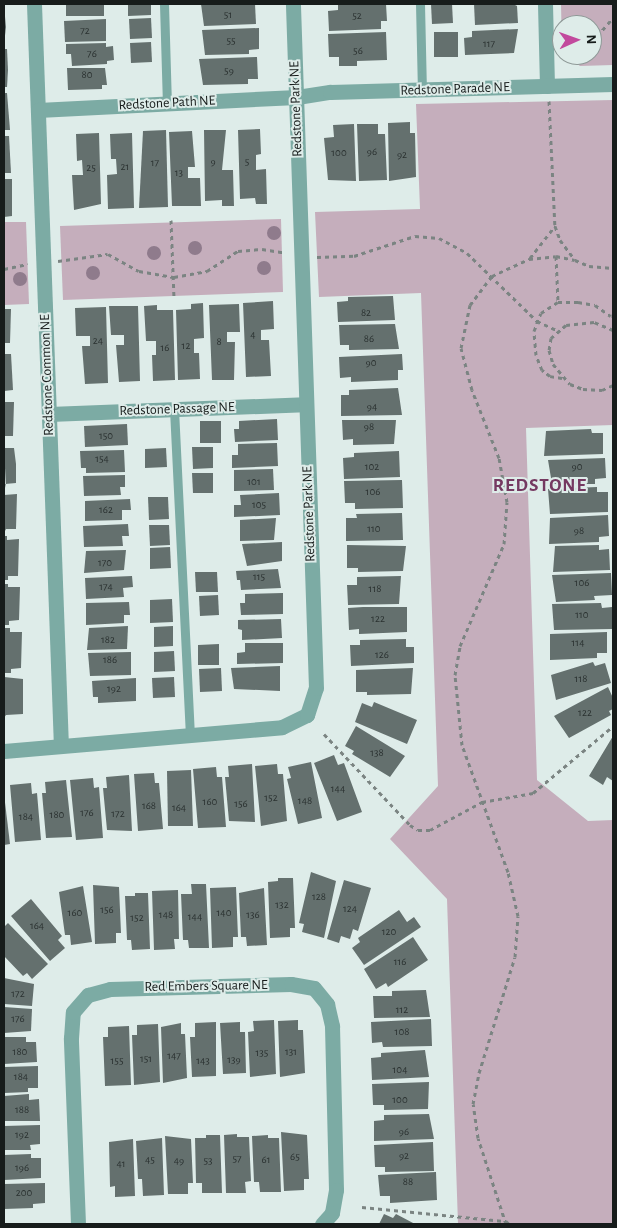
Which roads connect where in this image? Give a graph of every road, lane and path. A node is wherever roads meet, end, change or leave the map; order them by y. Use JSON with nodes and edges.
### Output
{"nodes":[{"id":1,"x":34,"y":4,"type":"edge"},
{"id":2,"x":164,"y":4,"type":"edge"},
{"id":3,"x":293,"y":4,"type":"edge"},
{"id":4,"x":420,"y":4,"type":"edge"},
{"id":5,"x":545,"y":4,"type":"edge"},
{"id":6,"x":613,"y":18,"type":"edge"},
{"id":7,"x":602,"y":31,"type":"edge"},
{"id":8,"x":613,"y":84,"type":"edge"},
{"id":9,"x":422,"y":90,"type":"junction"},
{"id":10,"x":548,"y":93,"type":"junction"},
{"id":11,"x":297,"y":97,"type":"junction"},
{"id":12,"x":167,"y":104,"type":"junction"},
{"id":13,"x":38,"y":110,"type":"junction"},
{"id":14,"x":171,"y":220,"type":"dead end"},
{"id":15,"x":555,"y":226,"type":"junction"},
{"id":16,"x":285,"y":253,"type":"dead end"},
{"id":17,"x":556,"y":256,"type":"junction"},
{"id":18,"x":315,"y":257,"type":"dead end"},
{"id":19,"x":529,"y":259,"type":"junction"},
{"id":20,"x":576,"y":260,"type":"junction"},
{"id":21,"x":59,"y":261,"type":"dead end"},
{"id":22,"x":31,"y":263,"type":"dead end"},
{"id":23,"x":4,"y":268,"type":"edge"},
{"id":24,"x":613,"y":268,"type":"edge"},
{"id":25,"x":492,"y":276,"type":"junction"},
{"id":26,"x":173,"y":277,"type":"junction"},
{"id":27,"x":174,"y":298,"type":"dead end"},
{"id":28,"x":558,"y":302,"type":"junction"},
{"id":29,"x":613,"y":316,"type":"edge"},
{"id":30,"x":537,"y":322,"type":"junction"},
{"id":31,"x":556,"y":330,"type":"junction"},
{"id":32,"x":613,"y":330,"type":"edge"},
{"id":33,"x":562,"y":378,"type":"junction"},
{"id":34,"x":613,"y":385,"type":"edge"},
{"id":35,"x":304,"y":404,"type":"junction"},
{"id":36,"x":174,"y":409,"type":"junction"},
{"id":37,"x":48,"y":414,"type":"junction"},
{"id":38,"x":613,"y":726,"type":"edge"},
{"id":39,"x":190,"y":734,"type":"junction"},
{"id":40,"x":324,"y":734,"type":"dead end"},
{"id":41,"x":61,"y":746,"type":"junction"},
{"id":42,"x":4,"y":751,"type":"edge"},
{"id":43,"x":482,"y":802,"type":"junction"},
{"id":44,"x":362,"y":1207,"type":"dead end"},
{"id":45,"x":507,"y":1223,"type":"edge"},
{"id":46,"x":78,"y":1224,"type":"edge"},
{"id":47,"x":322,"y":1224,"type":"edge"}],
"edges":[{"from":1,"to":13,"type":"street","name":"Redstone Common NE"},
{"from":2,"to":12,"type":"lane"},
{"from":3,"to":11,"type":"street","name":"Redstone Park NE"},
{"from":4,"to":9,"type":"lane"},
{"from":5,"to":10,"type":"street"},
{"from":6,"to":7,"type":"path"},
{"from":8,"to":10,"type":"street","name":"Redstone Parade NE"},
{"from":9,"to":10,"type":"street","name":"Redstone Parade NE"},
{"from":9,"to":11,"type":"street","name":"Redstone Parade NE"},
{"from":10,"to":15,"type":"path"},
{"from":11,"to":12,"type":"street","name":"Redstone Path NE"},
{"from":11,"to":35,"type":"street","name":"Redstone Park NE"},
{"from":12,"to":13,"type":"street","name":"Redstone Path NE"},
{"from":13,"to":37,"type":"street","name":"Redstone Common NE"},
{"from":14,"to":26,"type":"path"},
{"from":15,"to":19,"type":"path"},
{"from":15,"to":20,"type":"path"},
{"from":16,"to":26,"type":"path"},
{"from":17,"to":19,"type":"path"},
{"from":17,"to":20,"type":"path"},
{"from":17,"to":28,"type":"path"},
{"from":18,"to":25,"type":"path"},
{"from":19,"to":25,"type":"path"},
{"from":20,"to":24,"type":"path"},
{"from":21,"to":26,"type":"path"},
{"from":22,"to":23,"type":"path"},
{"from":25,"to":30,"type":"path"},
{"from":25,"to":43,"type":"path"},
{"from":26,"to":27,"type":"path"},
{"from":28,"to":29,"type":"path"},
{"from":28,"to":30,"type":"path"},
{"from":30,"to":31,"type":"path"},
{"from":30,"to":33,"type":"path"},
{"from":31,"to":32,"type":"path"},
{"from":31,"to":33,"type":"path"},
{"from":33,"to":34,"type":"path"},
{"from":35,"to":36,"type":"street","name":"Redstone Passage NE"},
{"from":35,"to":39,"type":"street","name":"Redstone Park NE"},
{"from":36,"to":37,"type":"street","name":"Redstone Passage NE"},
{"from":36,"to":39,"type":"lane"},
{"from":37,"to":41,"type":"street","name":"Redstone Common NE"},
{"from":38,"to":43,"type":"path"},
{"from":39,"to":41,"type":"street","name":"Redstone Park NE"},
{"from":40,"to":43,"type":"path"},
{"from":41,"to":42,"type":"street","name":"Redstone Park NE"},
{"from":43,"to":45,"type":"path"},
{"from":44,"to":45,"type":"path"},
{"from":46,"to":47,"type":"street","name":"Red Embers Square NE"}]}
